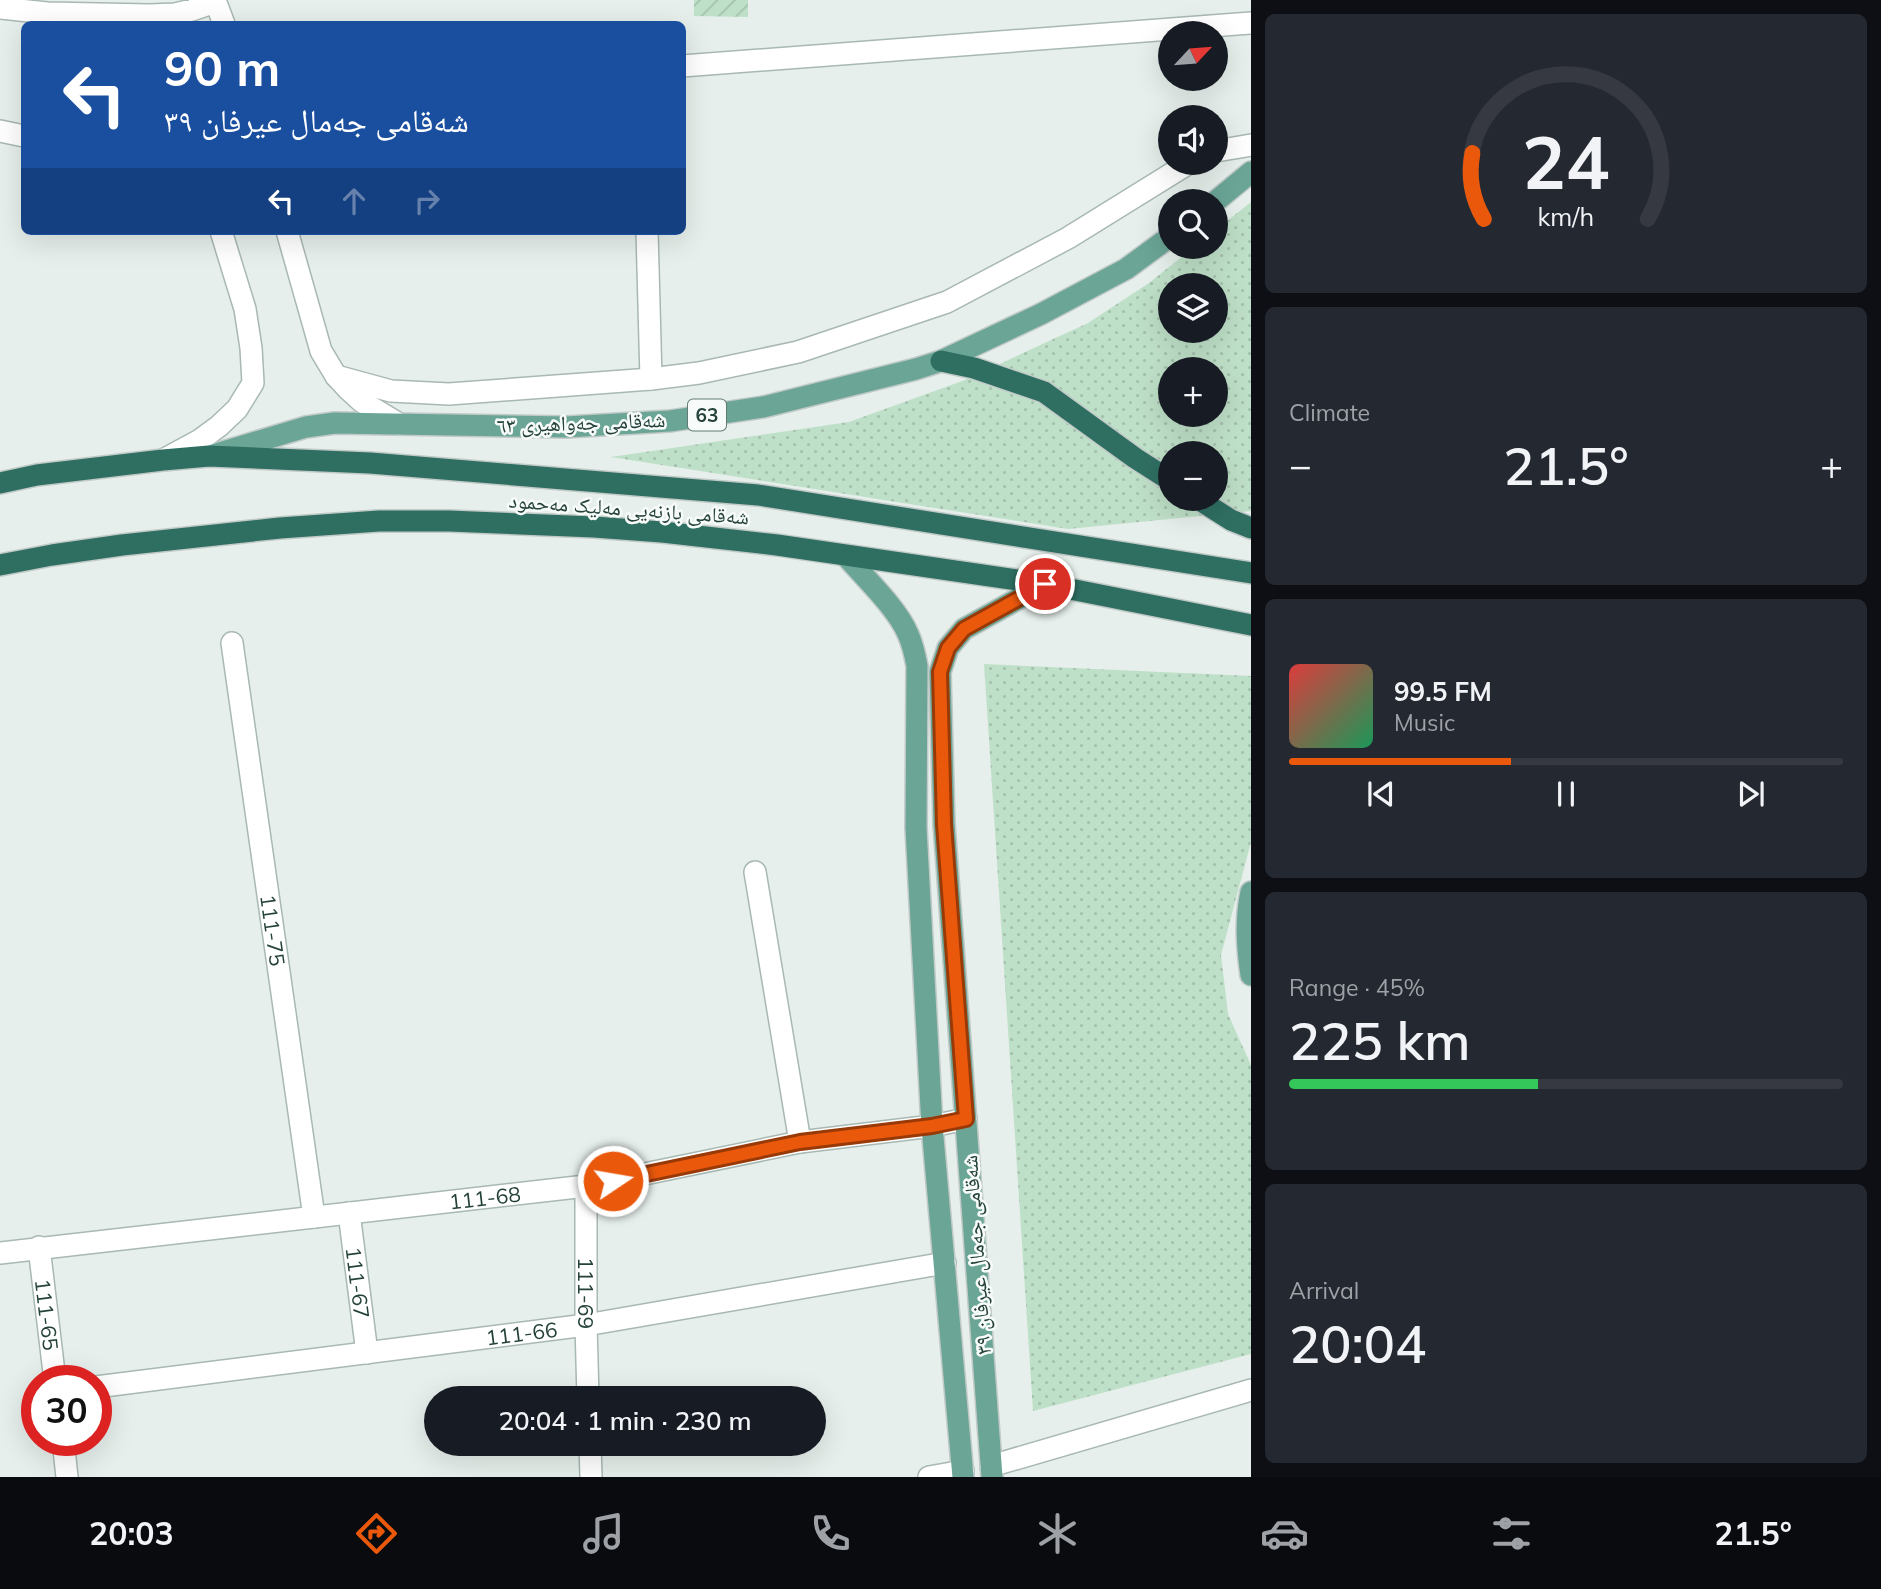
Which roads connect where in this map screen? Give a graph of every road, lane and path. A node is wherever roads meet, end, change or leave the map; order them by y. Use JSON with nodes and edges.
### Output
{"nodes":[{"id":1,"x":215,"y":1,"type":"edge"},
{"id":2,"x":54,"y":6,"type":"edge"},
{"id":3,"x":0,"y":8,"type":"edge"},
{"id":4,"x":150,"y":13,"type":"edge"},
{"id":5,"x":223,"y":21,"type":"edge"},
{"id":6,"x":1251,"y":23,"type":"edge"},
{"id":7,"x":686,"y":66,"type":"edge"},
{"id":8,"x":0,"y":131,"type":"edge"},
{"id":9,"x":21,"y":135,"type":"edge"},
{"id":10,"x":1251,"y":145,"type":"edge"},
{"id":11,"x":1228,"y":149,"type":"edge"},
{"id":12,"x":1251,"y":172,"type":"edge"},
{"id":13,"x":1170,"y":175,"type":"edge"},
{"id":14,"x":1228,"y":191,"type":"edge"},
{"id":15,"x":222,"y":235,"type":"edge"},
{"id":16,"x":288,"y":235,"type":"edge"},
{"id":17,"x":647,"y":235,"type":"edge"},
{"id":18,"x":1158,"y":246,"type":"edge"},
{"id":19,"x":941,"y":361,"type":"junction"},
{"id":20,"x":336,"y":376,"type":"junction"},
{"id":21,"x":651,"y":379,"type":"junction"},
{"id":22,"x":399,"y":424,"type":"junction"},
{"id":23,"x":209,"y":456,"type":"junction"},
{"id":24,"x":163,"y":460,"type":"junction"},
{"id":25,"x":1158,"y":473,"type":"edge"},
{"id":26,"x":0,"y":483,"type":"edge"},
{"id":27,"x":1217,"y":511,"type":"edge"},
{"id":28,"x":1251,"y":527,"type":"edge"},
{"id":29,"x":846,"y":556,"type":"junction"},
{"id":30,"x":0,"y":565,"type":"edge"},
{"id":31,"x":1251,"y":573,"type":"edge"},
{"id":32,"x":1045,"y":584,"type":"junction"},
{"id":33,"x":1251,"y":625,"type":"edge"},
{"id":34,"x":233,"y":643,"type":"dead end"},
{"id":35,"x":755,"y":872,"type":"dead end"},
{"id":36,"x":1251,"y":892,"type":"edge"},
{"id":37,"x":1251,"y":975,"type":"edge"},
{"id":38,"x":966,"y":1119,"type":"junction"},
{"id":39,"x":932,"y":1126,"type":"junction"},
{"id":40,"x":800,"y":1142,"type":"junction"},
{"id":41,"x":586,"y":1186,"type":"junction"},
{"id":42,"x":349,"y":1213,"type":"junction"},
{"id":43,"x":314,"y":1217,"type":"junction"},
{"id":44,"x":40,"y":1247,"type":"junction"},
{"id":45,"x":0,"y":1253,"type":"edge"},
{"id":46,"x":945,"y":1263,"type":"junction"},
{"id":47,"x":586,"y":1325,"type":"junction"},
{"id":48,"x":367,"y":1353,"type":"junction"},
{"id":49,"x":53,"y":1365,"type":"edge"},
{"id":50,"x":112,"y":1385,"type":"edge"},
{"id":51,"x":588,"y":1386,"type":"edge"},
{"id":52,"x":1251,"y":1390,"type":"edge"},
{"id":53,"x":64,"y":1456,"type":"edge"},
{"id":54,"x":590,"y":1456,"type":"edge"},
{"id":55,"x":991,"y":1472,"type":"edge"},
{"id":56,"x":963,"y":1474,"type":"edge"},
{"id":57,"x":67,"y":1477,"type":"edge"},
{"id":58,"x":591,"y":1477,"type":"edge"},
{"id":59,"x":929,"y":1477,"type":"edge"}],
"edges":[{"from":1,"to":4,"type":"street"},
{"from":1,"to":5,"type":"street"},
{"from":2,"to":3,"type":"street"},
{"from":2,"to":4,"type":"street"},
{"from":6,"to":7,"type":"street"},
{"from":8,"to":9,"type":"street"},
{"from":10,"to":11,"type":"street"},
{"from":12,"to":14,"type":"main road"},
{"from":13,"to":21,"type":"street"},
{"from":15,"to":24,"type":"street"},
{"from":16,"to":20,"type":"street"},
{"from":17,"to":21,"type":"street"},
{"from":18,"to":19,"type":"main road","name":"شەقامی جەواهیری ٦٣","number":"63"},
{"from":19,"to":22,"type":"main road","name":"شەقامی جەواهیری ٦٣","number":"63"},
{"from":19,"to":25,"type":"highway"},
{"from":20,"to":21,"type":"street"},
{"from":20,"to":22,"type":"street"},
{"from":22,"to":23,"type":"main road","name":"شەقامی جەواهیری ٦٣","number":"63"},
{"from":23,"to":24,"type":"highway","name":"شەقامی بازنەیی مەلیک مەحمود"},
{"from":23,"to":31,"type":"highway","name":"شەقامی بازنەیی مەلیک مەحمود"},
{"from":24,"to":26,"type":"highway","name":"شەقامی بازنەیی مەلیک مەحمود"},
{"from":27,"to":28,"type":"highway"},
{"from":29,"to":30,"type":"highway","name":"شەقامی بازنەیی مەلیک مەحمود"},
{"from":29,"to":32,"type":"highway","name":"شەقامی بازنەیی مەلیک مەحمود"},
{"from":29,"to":39,"type":"main road","name":"شەقامی جەمال عیرفان ٣٩"},
{"from":32,"to":33,"type":"highway","name":"شەقامی بازنەیی مەلیک مەحمود"},
{"from":32,"to":38,"type":"main road","name":"شەقامی جەمال عیرفان ٣٩"},
{"from":34,"to":43,"type":"street","name":"111-75"},
{"from":35,"to":40,"type":"street"},
{"from":36,"to":37,"type":"main road"},
{"from":38,"to":39,"type":"street","name":"111-68"},
{"from":38,"to":55,"type":"main road","name":"شەقامی جەمال عیرفان ٣٩"},
{"from":39,"to":40,"type":"street","name":"111-68"},
{"from":39,"to":46,"type":"main road","name":"شەقامی جەمال عیرفان ٣٩"},
{"from":40,"to":41,"type":"street","name":"111-68"},
{"from":41,"to":42,"type":"street","name":"111-68"},
{"from":41,"to":47,"type":"street","name":"111-69"},
{"from":42,"to":43,"type":"street","name":"111-68"},
{"from":42,"to":48,"type":"street","name":"111-67"},
{"from":43,"to":44,"type":"street","name":"111-68"},
{"from":44,"to":45,"type":"street","name":"111-68"},
{"from":44,"to":49,"type":"street","name":"111-65"},
{"from":46,"to":47,"type":"street","name":"111-66"},
{"from":46,"to":56,"type":"main road","name":"شەقامی جەمال عیرفان ٣٩"},
{"from":47,"to":48,"type":"street","name":"111-66"},
{"from":47,"to":51,"type":"street","name":"111-69"},
{"from":48,"to":50,"type":"street","name":"111-66"},
{"from":52,"to":55,"type":"street"},
{"from":53,"to":57,"type":"street"},
{"from":54,"to":58,"type":"street"},
{"from":56,"to":59,"type":"street"}]}
